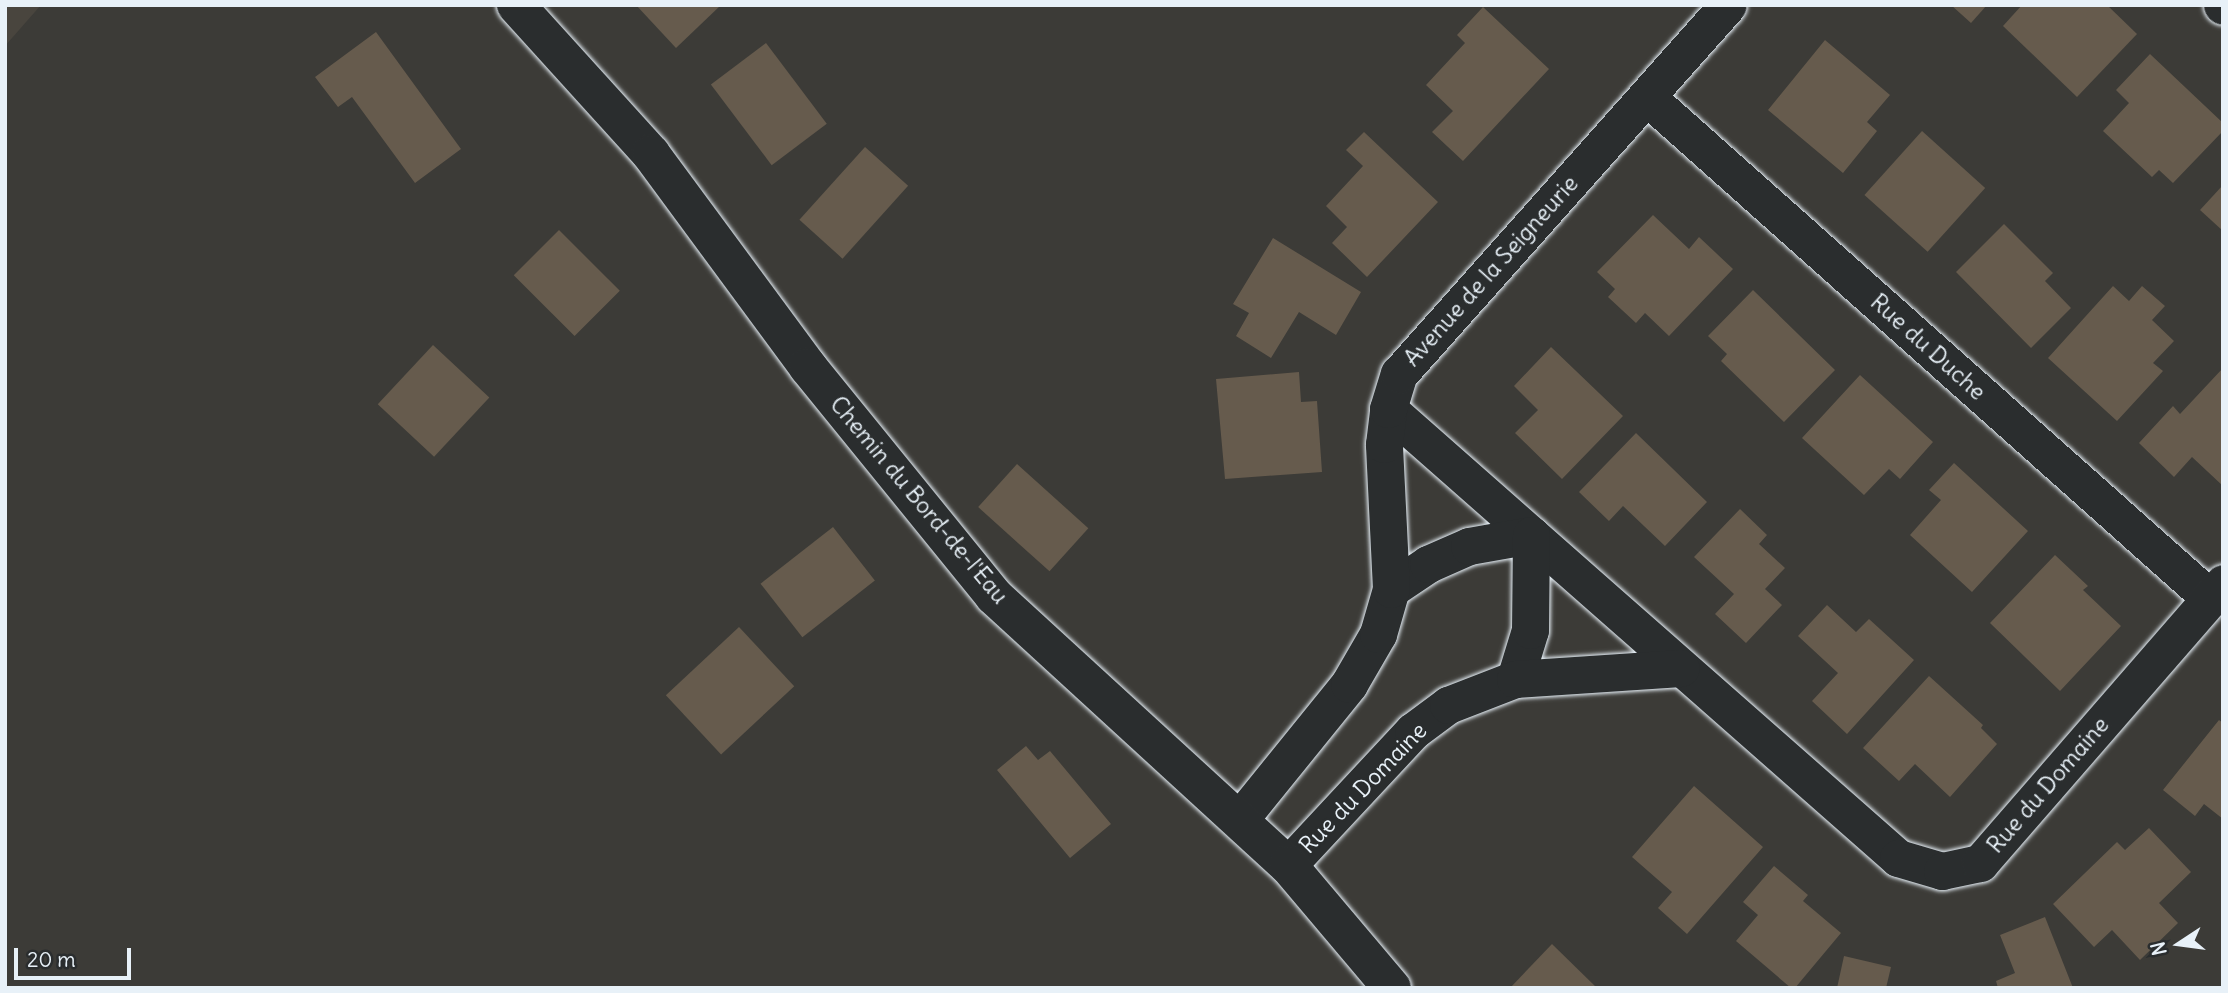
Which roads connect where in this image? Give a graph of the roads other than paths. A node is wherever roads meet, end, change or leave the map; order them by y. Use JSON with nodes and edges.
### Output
{"nodes":[{"id":1,"x":516,"y":5,"type":"edge"},
{"id":2,"x":1728,"y":5,"type":"edge"},
{"id":3,"x":1647,"y":97,"type":"junction"},
{"id":4,"x":1388,"y":409,"type":"junction"},
{"id":5,"x":1531,"y":535,"type":"junction"},
{"id":6,"x":1391,"y":589,"type":"junction"},
{"id":7,"x":2216,"y":590,"type":"edge"},
{"id":8,"x":1681,"y":668,"type":"junction"},
{"id":9,"x":1515,"y":679,"type":"junction"},
{"id":10,"x":1239,"y":820,"type":"junction"},
{"id":11,"x":1289,"y":865,"type":"junction"},
{"id":12,"x":1392,"y":988,"type":"edge"}],
"edges":[{"from":1,"to":10,"type":"street","name":"Chemin du Bord-de-l'Eau"},
{"from":2,"to":3,"type":"street","name":"Avenue de la Seigneurie"},
{"from":3,"to":4,"type":"street","name":"Avenue de la Seigneurie"},
{"from":3,"to":7,"type":"street","name":"Rue du Duche"},
{"from":4,"to":5,"type":"street","name":"Rue du Domaine"},
{"from":4,"to":6,"type":"street","name":"Avenue de la Seigneurie"},
{"from":5,"to":6,"type":"street"},
{"from":5,"to":8,"type":"street","name":"Rue du Domaine"},
{"from":5,"to":9,"type":"street"},
{"from":6,"to":10,"type":"street","name":"Avenue de la Seigneurie"},
{"from":7,"to":8,"type":"street","name":"Rue du Domaine"},
{"from":8,"to":9,"type":"street","name":"Rue du Domaine"},
{"from":9,"to":11,"type":"street","name":"Rue du Domaine"},
{"from":10,"to":11,"type":"street","name":"Chemin du Bord-de-l'Eau"},
{"from":11,"to":12,"type":"street","name":"Chemin du Bord-de-l'Eau"}]}
